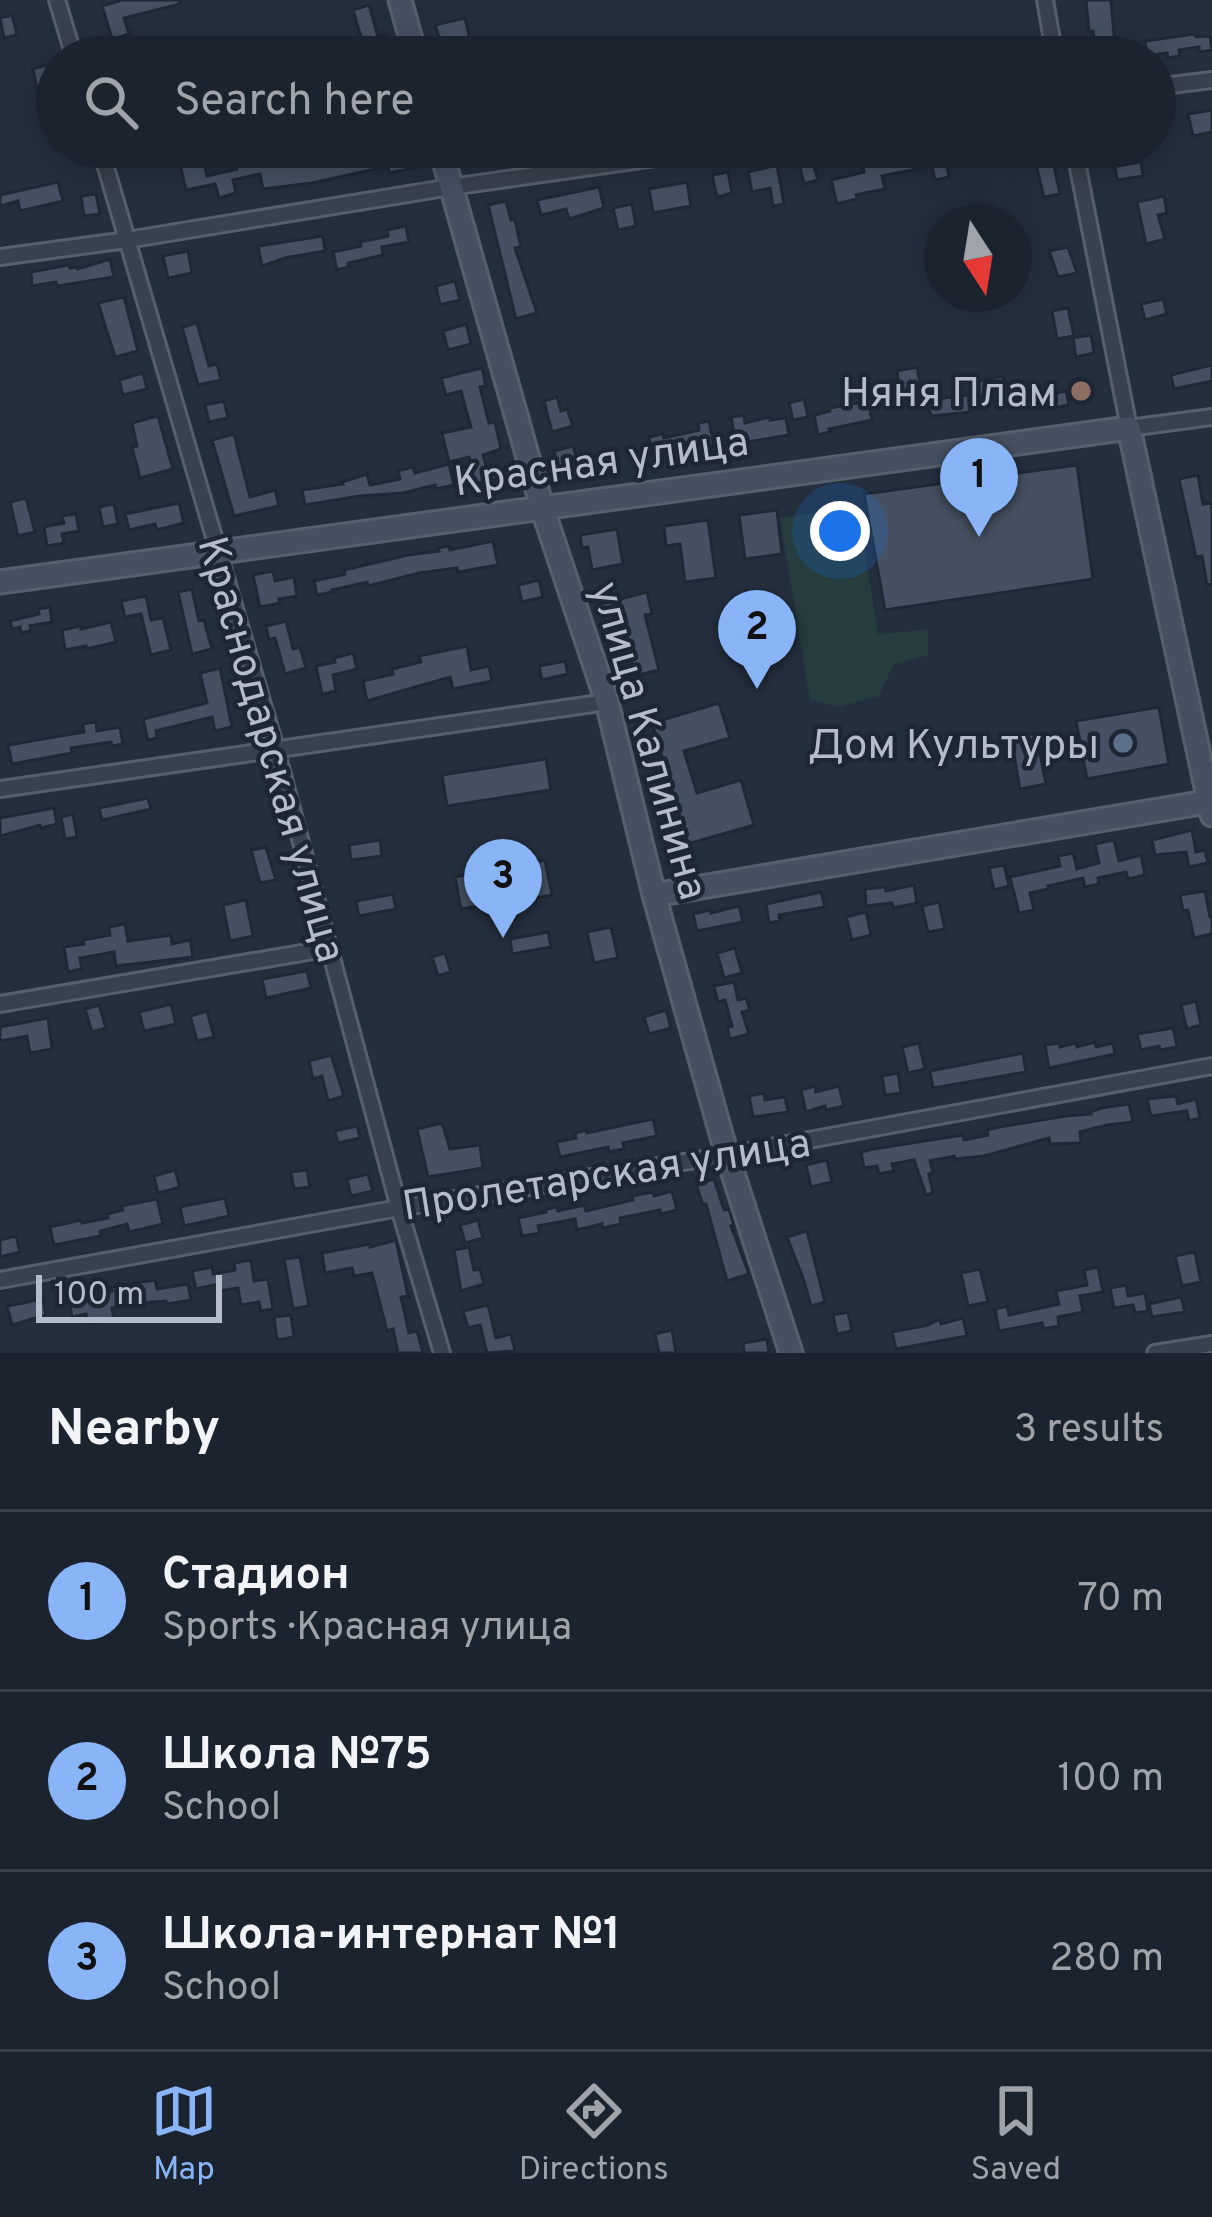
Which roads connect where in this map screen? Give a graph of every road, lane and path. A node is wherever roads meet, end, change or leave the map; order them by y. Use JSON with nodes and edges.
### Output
{"nodes":[{"id":1,"x":57,"y":0,"type":"edge"},
{"id":2,"x":400,"y":0,"type":"edge"},
{"id":3,"x":1045,"y":0,"type":"edge"},
{"id":4,"x":68,"y":36,"type":"edge"},
{"id":5,"x":410,"y":36,"type":"edge"},
{"id":6,"x":1051,"y":36,"type":"edge"},
{"id":7,"x":1212,"y":80,"type":"edge"},
{"id":8,"x":1176,"y":84,"type":"edge"},
{"id":9,"x":106,"y":168,"type":"edge"},
{"id":10,"x":446,"y":168,"type":"edge"},
{"id":11,"x":585,"y":168,"type":"edge"},
{"id":12,"x":1078,"y":168,"type":"edge"},
{"id":13,"x":452,"y":187,"type":"junction"},
{"id":14,"x":127,"y":239,"type":"junction"},
{"id":15,"x":0,"y":257,"type":"edge"},
{"id":16,"x":1212,"y":417,"type":"edge"},
{"id":17,"x":1129,"y":428,"type":"junction"},
{"id":18,"x":542,"y":507,"type":"junction"},
{"id":19,"x":216,"y":551,"type":"junction"},
{"id":20,"x":0,"y":582,"type":"edge"},
{"id":21,"x":607,"y":702,"type":"junction"},
{"id":22,"x":276,"y":749,"type":"junction"},
{"id":23,"x":0,"y":788,"type":"edge"},
{"id":24,"x":1211,"y":806,"type":"edge"},
{"id":25,"x":654,"y":895,"type":"junction"},
{"id":26,"x":331,"y":948,"type":"junction"},
{"id":27,"x":0,"y":1004,"type":"edge"},
{"id":28,"x":1212,"y":1066,"type":"edge"},
{"id":29,"x":727,"y":1155,"type":"junction"},
{"id":30,"x":399,"y":1208,"type":"junction"},
{"id":31,"x":0,"y":1280,"type":"edge"},
{"id":32,"x":1212,"y":1344,"type":"edge"},
{"id":33,"x":442,"y":1353,"type":"edge"},
{"id":34,"x":791,"y":1353,"type":"edge"},
{"id":35,"x":1155,"y":1353,"type":"edge"}],
"edges":[{"from":1,"to":4,"type":"street"},
{"from":2,"to":5,"type":"street"},
{"from":3,"to":6,"type":"street"},
{"from":7,"to":8,"type":"street"},
{"from":9,"to":14,"type":"street","name":"Краснодарская улица"},
{"from":10,"to":13,"type":"street","name":"улица Калинина"},
{"from":11,"to":13,"type":"street"},
{"from":12,"to":17,"type":"street"},
{"from":13,"to":14,"type":"street"},
{"from":13,"to":18,"type":"street","name":"улица Калинина"},
{"from":14,"to":15,"type":"street"},
{"from":14,"to":19,"type":"street","name":"Краснодарская улица"},
{"from":16,"to":17,"type":"street","name":"Красная улица"},
{"from":17,"to":18,"type":"street","name":"Красная улица"},
{"from":17,"to":24,"type":"street"},
{"from":18,"to":19,"type":"street","name":"Красная улица"},
{"from":18,"to":21,"type":"street","name":"улица Калинина"},
{"from":19,"to":20,"type":"street","name":"Красная улица"},
{"from":19,"to":22,"type":"street","name":"Краснодарская улица"},
{"from":21,"to":22,"type":"street"},
{"from":21,"to":25,"type":"street","name":"улица Калинина"},
{"from":22,"to":23,"type":"street"},
{"from":22,"to":26,"type":"street","name":"Краснодарская улица"},
{"from":24,"to":25,"type":"street"},
{"from":25,"to":29,"type":"street","name":"улица Калинина"},
{"from":26,"to":27,"type":"street"},
{"from":26,"to":30,"type":"street","name":"Краснодарская улица"},
{"from":28,"to":29,"type":"street","name":"Пролетарская улица"},
{"from":29,"to":30,"type":"street","name":"Пролетарская улица"},
{"from":29,"to":34,"type":"street","name":"улица Калинина"},
{"from":30,"to":31,"type":"street","name":"Пролетарская улица"},
{"from":30,"to":33,"type":"street","name":"Краснодарская улица"},
{"from":32,"to":35,"type":"street"}]}
